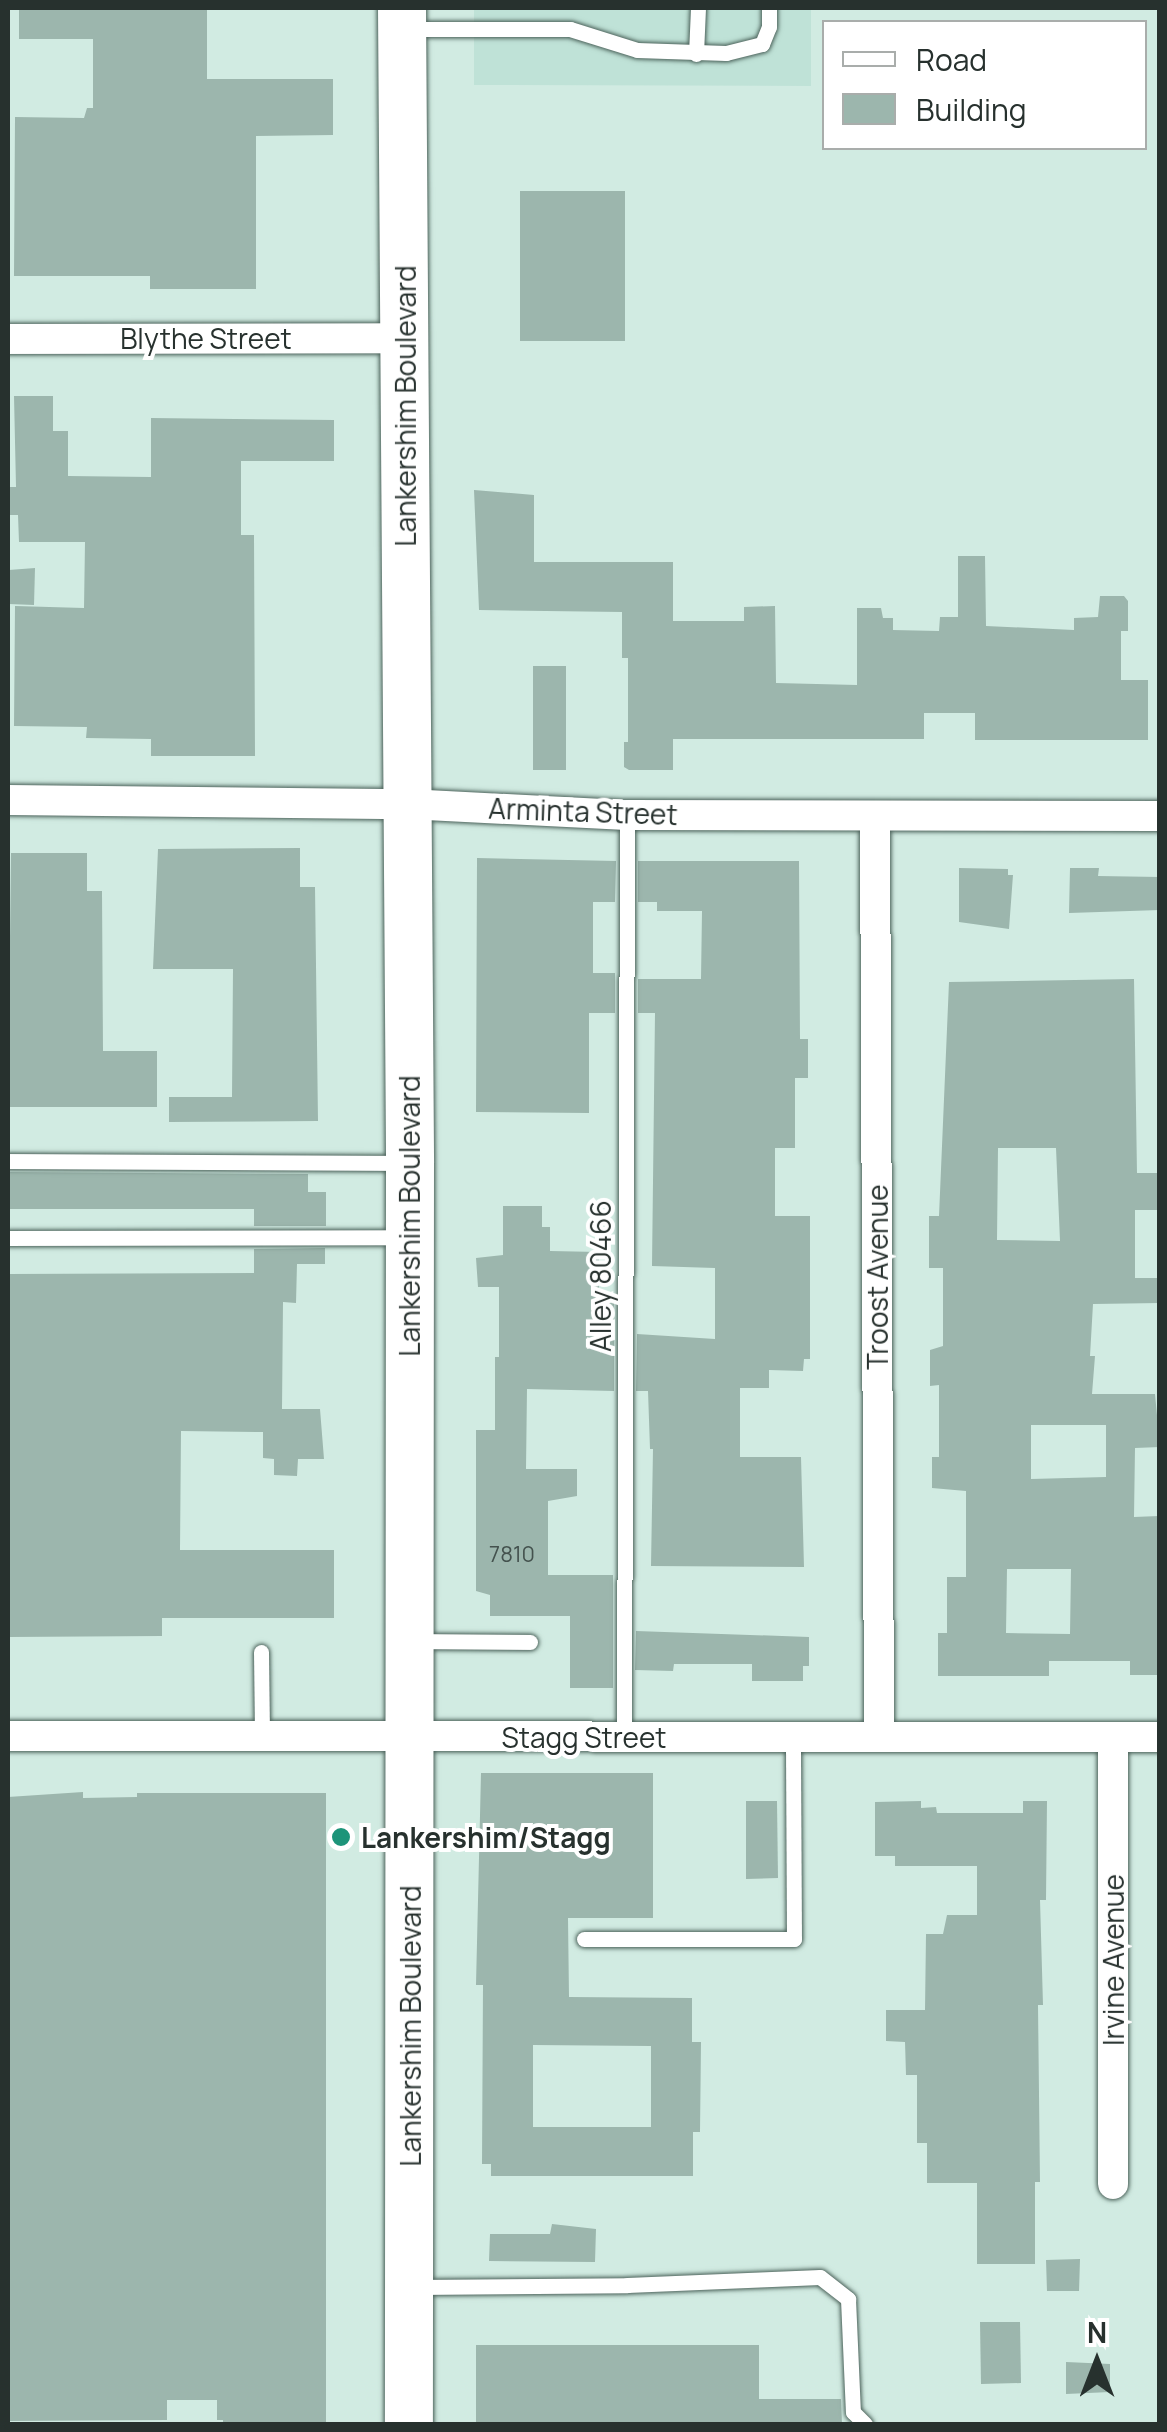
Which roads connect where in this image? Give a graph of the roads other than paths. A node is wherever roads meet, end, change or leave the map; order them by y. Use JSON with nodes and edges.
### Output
{"nodes":[{"id":1,"x":698,"y":8,"type":"edge"},
{"id":2,"x":769,"y":8,"type":"edge"},
{"id":3,"x":402,"y":18,"type":"edge"},
{"id":4,"x":696,"y":54,"type":"junction"},
{"id":5,"x":405,"y":338,"type":"junction"},
{"id":6,"x":8,"y":339,"type":"edge"},
{"id":7,"x":8,"y":800,"type":"edge"},
{"id":8,"x":407,"y":804,"type":"junction"},
{"id":9,"x":627,"y":815,"type":"junction"},
{"id":10,"x":875,"y":816,"type":"junction"},
{"id":11,"x":1160,"y":816,"type":"edge"},
{"id":12,"x":8,"y":1161,"type":"edge"},
{"id":13,"x":410,"y":1162,"type":"junction"},
{"id":14,"x":410,"y":1237,"type":"junction"},
{"id":15,"x":8,"y":1238,"type":"edge"},
{"id":16,"x":409,"y":1642,"type":"junction"},
{"id":17,"x":530,"y":1642,"type":"dead end"},
{"id":18,"x":261,"y":1652,"type":"dead end"},
{"id":19,"x":8,"y":1736,"type":"edge"},
{"id":20,"x":262,"y":1736,"type":"junction"},
{"id":21,"x":410,"y":1736,"type":"junction"},
{"id":22,"x":624,"y":1736,"type":"junction"},
{"id":23,"x":792,"y":1737,"type":"junction"},
{"id":24,"x":879,"y":1737,"type":"junction"},
{"id":25,"x":1113,"y":1737,"type":"junction"},
{"id":26,"x":1160,"y":1737,"type":"edge"},
{"id":27,"x":584,"y":1939,"type":"dead end"},
{"id":28,"x":1113,"y":2184,"type":"dead end"},
{"id":29,"x":410,"y":2286,"type":"junction"},
{"id":30,"x":410,"y":2424,"type":"edge"},
{"id":31,"x":864,"y":2424,"type":"edge"}],
"edges":[{"from":1,"to":4,"type":"lane"},
{"from":2,"to":4,"type":"lane"},
{"from":3,"to":4,"type":"lane"},
{"from":3,"to":5,"type":"main road","name":"Lankershim Boulevard"},
{"from":5,"to":6,"type":"street","name":"Blythe Street"},
{"from":5,"to":8,"type":"main road","name":"Lankershim Boulevard"},
{"from":7,"to":8,"type":"street","name":"Arminta Street"},
{"from":8,"to":9,"type":"street","name":"Arminta Street"},
{"from":8,"to":13,"type":"main road","name":"Lankershim Boulevard"},
{"from":9,"to":10,"type":"street","name":"Arminta Street"},
{"from":9,"to":22,"type":"lane","name":"Alley 80466"},
{"from":10,"to":11,"type":"street","name":"Arminta Street"},
{"from":10,"to":24,"type":"street","name":"Troost Avenue"},
{"from":12,"to":13,"type":"lane"},
{"from":13,"to":14,"type":"main road","name":"Lankershim Boulevard"},
{"from":14,"to":15,"type":"lane"},
{"from":14,"to":16,"type":"main road","name":"Lankershim Boulevard"},
{"from":16,"to":17,"type":"lane"},
{"from":16,"to":21,"type":"main road","name":"Lankershim Boulevard"},
{"from":18,"to":20,"type":"lane"},
{"from":19,"to":20,"type":"street","name":"Stagg Street"},
{"from":20,"to":21,"type":"street","name":"Stagg Street"},
{"from":21,"to":22,"type":"street","name":"Stagg Street"},
{"from":21,"to":29,"type":"main road","name":"Lankershim Boulevard"},
{"from":22,"to":23,"type":"street","name":"Stagg Street"},
{"from":23,"to":24,"type":"street","name":"Stagg Street"},
{"from":23,"to":27,"type":"lane"},
{"from":24,"to":25,"type":"street","name":"Stagg Street"},
{"from":25,"to":26,"type":"street","name":"Stagg Street"},
{"from":25,"to":28,"type":"street","name":"Irvine Avenue"},
{"from":29,"to":30,"type":"main road","name":"Lankershim Boulevard"},
{"from":29,"to":31,"type":"lane"}]}
